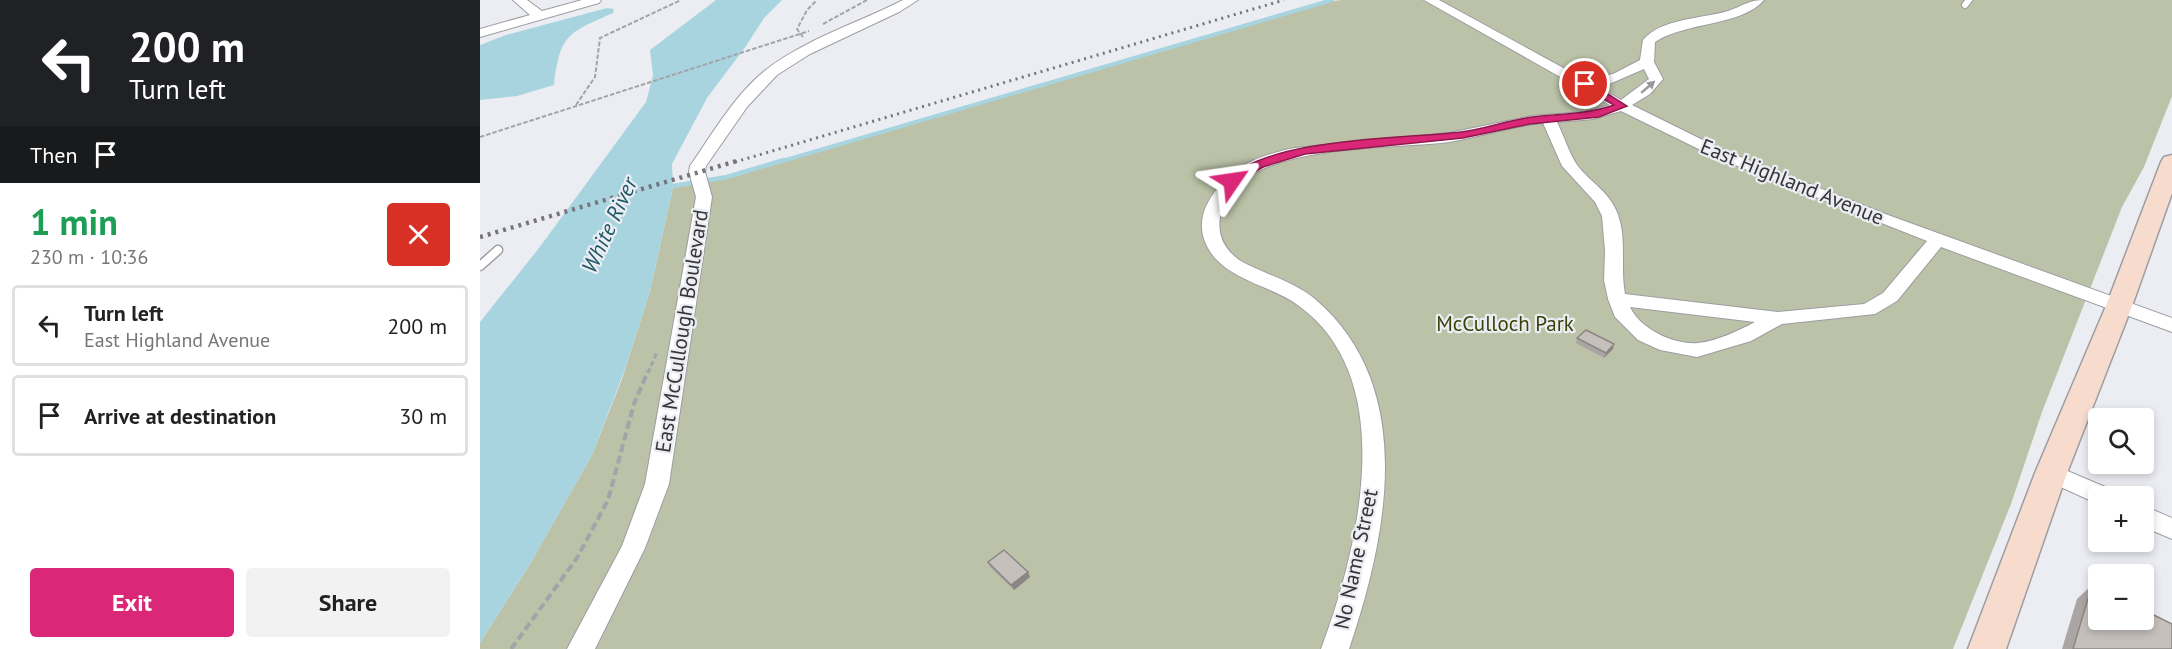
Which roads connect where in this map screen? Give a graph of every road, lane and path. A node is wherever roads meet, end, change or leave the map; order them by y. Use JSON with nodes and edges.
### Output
{"nodes":[{"id":1,"x":519,"y":0,"type":"edge"},
{"id":2,"x":596,"y":0,"type":"edge"},
{"id":3,"x":681,"y":0,"type":"edge"},
{"id":4,"x":867,"y":0,"type":"edge"},
{"id":5,"x":912,"y":0,"type":"edge"},
{"id":6,"x":1430,"y":0,"type":"edge"},
{"id":7,"x":1758,"y":0,"type":"edge"},
{"id":8,"x":540,"y":16,"type":"junction"},
{"id":9,"x":820,"y":26,"type":"dead end"},
{"id":10,"x":809,"y":31,"type":"dead end"},
{"id":11,"x":480,"y":33,"type":"edge"},
{"id":12,"x":1647,"y":62,"type":"junction"},
{"id":13,"x":1594,"y":90,"type":"junction"},
{"id":14,"x":575,"y":106,"type":"junction"},
{"id":15,"x":1622,"y":106,"type":"junction"},
{"id":16,"x":1548,"y":118,"type":"junction"},
{"id":17,"x":480,"y":137,"type":"edge"},
{"id":18,"x":2170,"y":176,"type":"edge"},
{"id":19,"x":1937,"y":240,"type":"junction"},
{"id":20,"x":498,"y":250,"type":"dead end"},
{"id":21,"x":480,"y":266,"type":"edge"},
{"id":22,"x":1617,"y":299,"type":"junction"},
{"id":23,"x":2119,"y":306,"type":"junction"},
{"id":24,"x":1778,"y":318,"type":"junction"},
{"id":25,"x":2172,"y":325,"type":"edge"},
{"id":26,"x":659,"y":349,"type":"dead end"},
{"id":27,"x":2051,"y":473,"type":"junction"},
{"id":28,"x":2088,"y":490,"type":"edge"},
{"id":29,"x":2154,"y":521,"type":"edge"},
{"id":30,"x":2172,"y":529,"type":"edge"},
{"id":31,"x":512,"y":649,"type":"edge"},
{"id":32,"x":581,"y":649,"type":"edge"},
{"id":33,"x":1335,"y":649,"type":"edge"},
{"id":34,"x":1987,"y":649,"type":"edge"}],
"edges":[{"from":1,"to":8,"type":"street"},
{"from":2,"to":8,"type":"street"},
{"from":3,"to":14,"type":"path"},
{"from":4,"to":9,"type":"path"},
{"from":5,"to":32,"type":"street","name":"East McCullough Boulevard"},
{"from":6,"to":13,"type":"street","name":"East Highland Avenue"},
{"from":7,"to":12,"type":"street","name":"No Name Street"},
{"from":8,"to":11,"type":"street"},
{"from":10,"to":14,"type":"path"},
{"from":12,"to":13,"type":"street"},
{"from":15,"to":12,"type":"street","name":"No Name Street","one_way":true},
{"from":13,"to":15,"type":"street","name":"East Highland Avenue"},
{"from":13,"to":16,"type":"street"},
{"from":14,"to":17,"type":"path"},
{"from":15,"to":16,"type":"street","name":"No Name Street"},
{"from":15,"to":19,"type":"street","name":"East Highland Avenue"},
{"from":16,"to":22,"type":"street"},
{"from":16,"to":33,"type":"street","name":"No Name Street"},
{"from":18,"to":23,"type":"main road"},
{"from":19,"to":23,"type":"street","name":"East Highland Avenue"},
{"from":19,"to":24,"type":"street"},
{"from":20,"to":21,"type":"lane"},
{"from":22,"to":24,"type":"street"},
{"from":22,"to":24,"type":"street"},
{"from":23,"to":25,"type":"street","name":"East Highland Avenue"},
{"from":23,"to":27,"type":"main road"},
{"from":26,"to":31,"type":"path"},
{"from":27,"to":28,"type":"street"},
{"from":27,"to":34,"type":"main road"},
{"from":29,"to":30,"type":"street"}]}
